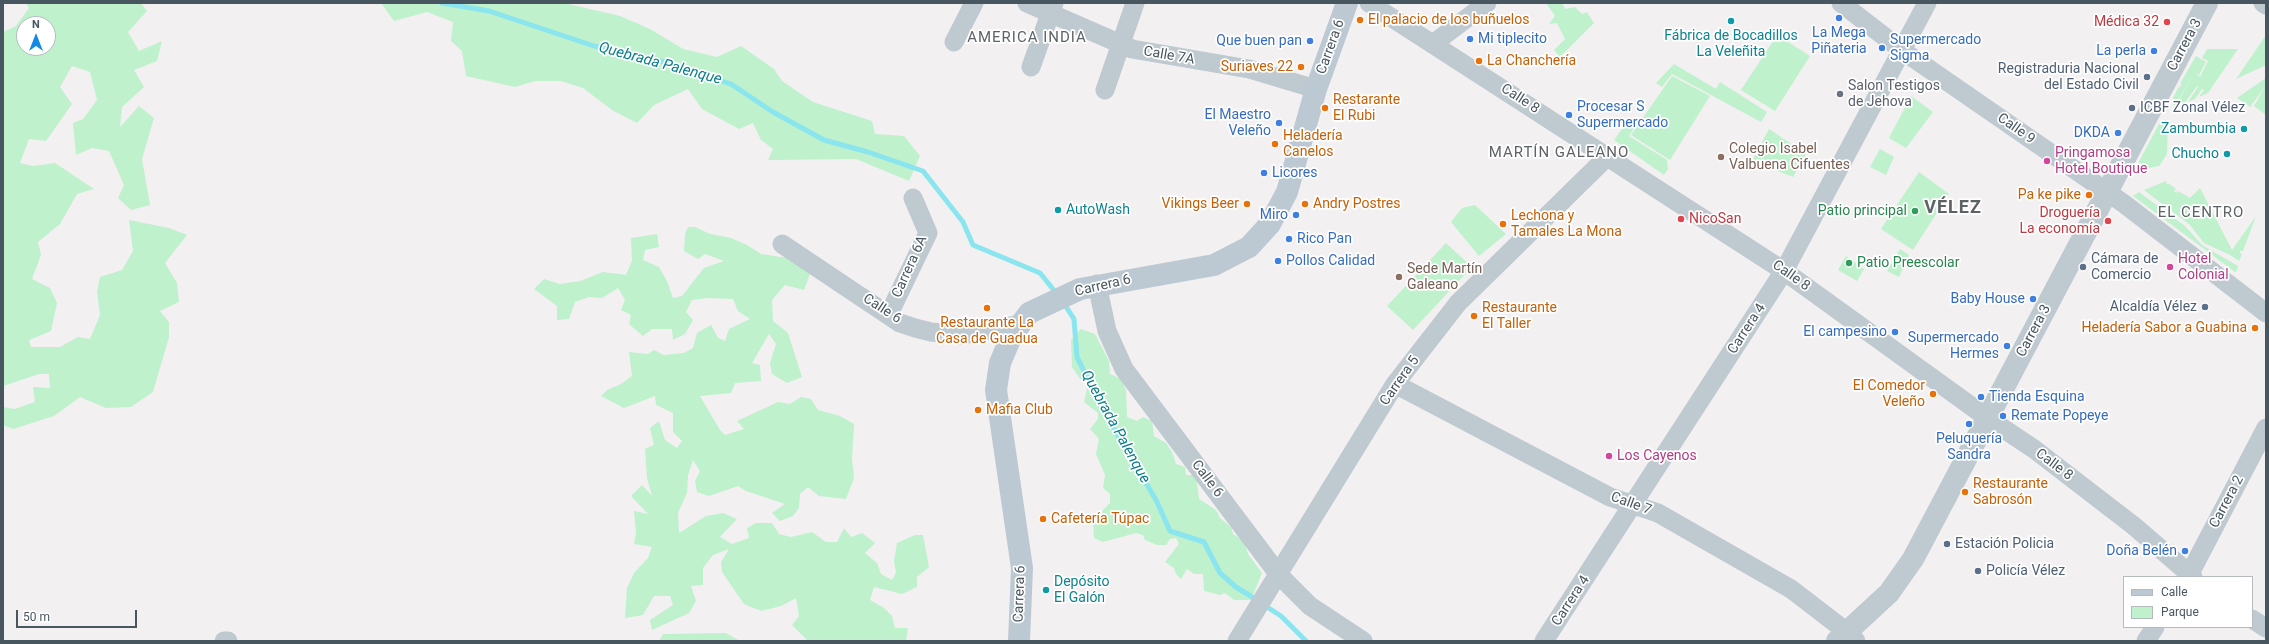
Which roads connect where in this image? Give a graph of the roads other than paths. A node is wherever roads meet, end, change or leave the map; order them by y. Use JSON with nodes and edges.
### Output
{"nodes":[{"id":1,"x":974,"y":3,"type":"edge"},
{"id":2,"x":1027,"y":3,"type":"edge"},
{"id":3,"x":1135,"y":3,"type":"edge"},
{"id":4,"x":1347,"y":3,"type":"edge"},
{"id":5,"x":1369,"y":3,"type":"edge"},
{"id":6,"x":1487,"y":3,"type":"edge"},
{"id":7,"x":1841,"y":3,"type":"edge"},
{"id":8,"x":1927,"y":3,"type":"edge"},
{"id":9,"x":2207,"y":3,"type":"edge"},
{"id":10,"x":2264,"y":3,"type":"edge"},
{"id":11,"x":2266,"y":5,"type":"edge"},
{"id":12,"x":1052,"y":8,"type":"edge"},
{"id":13,"x":954,"y":42,"type":"dead end"},
{"id":14,"x":1434,"y":43,"type":"junction"},
{"id":15,"x":1119,"y":44,"type":"junction"},
{"id":16,"x":1903,"y":51,"type":"junction"},
{"id":17,"x":1031,"y":67,"type":"dead end"},
{"id":18,"x":1316,"y":89,"type":"junction"},
{"id":19,"x":1105,"y":90,"type":"dead end"},
{"id":20,"x":1608,"y":156,"type":"junction"},
{"id":21,"x":2107,"y":192,"type":"junction"},
{"id":22,"x":913,"y":198,"type":"dead end"},
{"id":23,"x":782,"y":244,"type":"dead end"},
{"id":24,"x":1784,"y":271,"type":"junction"},
{"id":25,"x":1089,"y":286,"type":"junction"},
{"id":26,"x":2266,"y":313,"type":"edge"},
{"id":27,"x":889,"y":314,"type":"junction"},
{"id":28,"x":1020,"y":324,"type":"junction"},
{"id":29,"x":1395,"y":384,"type":"junction"},
{"id":30,"x":1989,"y":419,"type":"junction"},
{"id":31,"x":2266,"y":428,"type":"edge"},
{"id":32,"x":1634,"y":505,"type":"junction"},
{"id":33,"x":1279,"y":575,"type":"junction"},
{"id":34,"x":2190,"y":576,"type":"edge"},
{"id":35,"x":2253,"y":620,"type":"edge"},
{"id":36,"x":2154,"y":628,"type":"edge"},
{"id":37,"x":2266,"y":628,"type":"edge"},
{"id":38,"x":1846,"y":638,"type":"edge"},
{"id":39,"x":224,"y":641,"type":"edge"},
{"id":40,"x":228,"y":641,"type":"edge"},
{"id":41,"x":1019,"y":641,"type":"edge"},
{"id":42,"x":1237,"y":641,"type":"edge"},
{"id":43,"x":1363,"y":641,"type":"edge"},
{"id":44,"x":1544,"y":641,"type":"edge"},
{"id":45,"x":2146,"y":641,"type":"edge"}],
"edges":[{"from":1,"to":13,"type":"street"},
{"from":2,"to":12,"type":"street","name":"Calle 7A"},
{"from":3,"to":15,"type":"street"},
{"from":4,"to":18,"type":"main road","name":"Carrera 6"},
{"from":5,"to":14,"type":"street","name":"Calle 8"},
{"from":6,"to":14,"type":"street"},
{"from":7,"to":16,"type":"street","name":"Calle 9"},
{"from":8,"to":16,"type":"street","name":"Carrera 4"},
{"from":9,"to":21,"type":"street","name":"Carrera 3"},
{"from":10,"to":11,"type":"street"},
{"from":12,"to":15,"type":"street","name":"Calle 7A"},
{"from":12,"to":17,"type":"street"},
{"from":14,"to":20,"type":"street","name":"Calle 8"},
{"from":15,"to":18,"type":"street","name":"Calle 7A"},
{"from":15,"to":19,"type":"street"},
{"from":16,"to":21,"type":"street","name":"Calle 9"},
{"from":16,"to":24,"type":"street","name":"Carrera 4"},
{"from":18,"to":25,"type":"main road","name":"Carrera 6"},
{"from":20,"to":24,"type":"street","name":"Calle 8"},
{"from":20,"to":29,"type":"street","name":"Carrera 5"},
{"from":21,"to":26,"type":"street","name":"Calle 9"},
{"from":21,"to":30,"type":"street","name":"Carrera 3"},
{"from":22,"to":27,"type":"street","name":"Carrera 6A"},
{"from":23,"to":27,"type":"street","name":"Calle 6"},
{"from":24,"to":30,"type":"street","name":"Calle 8"},
{"from":24,"to":32,"type":"street","name":"Carrera 4"},
{"from":25,"to":28,"type":"main road","name":"Carrera 6"},
{"from":25,"to":33,"type":"street","name":"Calle 6"},
{"from":27,"to":28,"type":"street","name":"Calle 6"},
{"from":28,"to":41,"type":"main road","name":"Carrera 6"},
{"from":29,"to":32,"type":"street","name":"Calle 7"},
{"from":29,"to":33,"type":"street","name":"Carrera 5"},
{"from":30,"to":34,"type":"street","name":"Calle 8"},
{"from":30,"to":38,"type":"street","name":"Carrera 3"},
{"from":31,"to":34,"type":"street","name":"Carrera 2"},
{"from":32,"to":38,"type":"street","name":"Calle 7"},
{"from":32,"to":44,"type":"street","name":"Carrera 4"},
{"from":33,"to":42,"type":"street","name":"Carrera 5"},
{"from":33,"to":43,"type":"street","name":"Calle 6"},
{"from":35,"to":37,"type":"street"},
{"from":36,"to":45,"type":"street"},
{"from":39,"to":40,"type":"street"}]}
